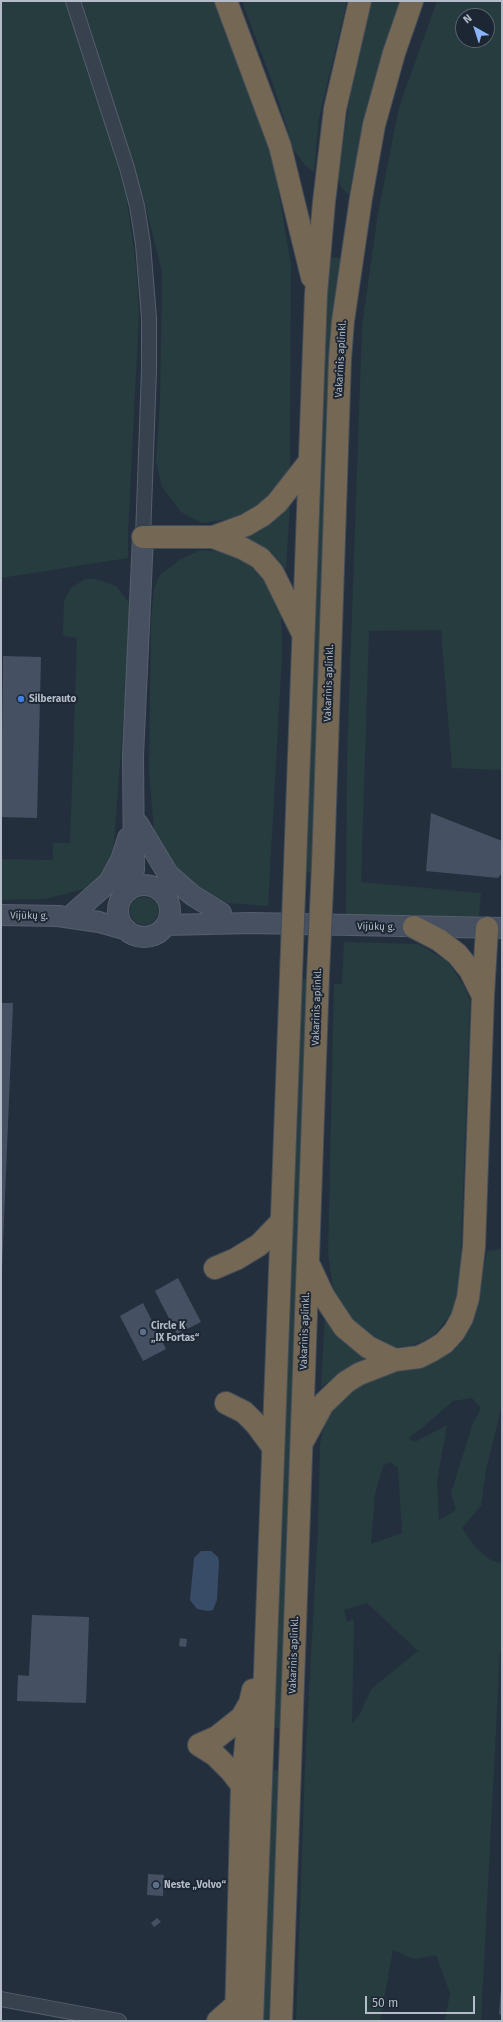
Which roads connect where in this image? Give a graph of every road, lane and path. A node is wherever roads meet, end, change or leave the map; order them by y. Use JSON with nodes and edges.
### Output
{"nodes":[{"id":1,"x":73,"y":1,"type":"edge"},
{"id":2,"x":226,"y":1,"type":"edge"},
{"id":3,"x":360,"y":1,"type":"edge"},
{"id":4,"x":412,"y":1,"type":"edge"},
{"id":5,"x":316,"y":294,"type":"junction"},
{"id":6,"x":310,"y":461,"type":"junction"},
{"id":7,"x":143,"y":537,"type":"junction"},
{"id":8,"x":213,"y":537,"type":"junction"},
{"id":9,"x":303,"y":635,"type":"junction"},
{"id":10,"x":135,"y":820,"type":"junction"},
{"id":11,"x":161,"y":892,"type":"junction"},
{"id":12,"x":125,"y":895,"type":"junction"},
{"id":13,"x":221,"y":913,"type":"junction"},
{"id":14,"x":66,"y":914,"type":"junction"},
{"id":15,"x":1,"y":916,"type":"edge"},
{"id":16,"x":250,"y":923,"type":"junction"},
{"id":17,"x":166,"y":925,"type":"junction"},
{"id":18,"x":414,"y":927,"type":"junction"},
{"id":19,"x":495,"y":928,"type":"edge"},
{"id":20,"x":127,"y":930,"type":"junction"},
{"id":21,"x":502,"y":950,"type":"edge"},
{"id":22,"x":483,"y":985,"type":"junction"},
{"id":23,"x":282,"y":1221,"type":"junction"},
{"id":24,"x":308,"y":1263,"type":"junction"},
{"id":25,"x":215,"y":1268,"type":"dead end"},
{"id":26,"x":395,"y":1360,"type":"junction"},
{"id":27,"x":226,"y":1403,"type":"dead end"},
{"id":28,"x":301,"y":1444,"type":"junction"},
{"id":29,"x":274,"y":1447,"type":"junction"},
{"id":30,"x":266,"y":1636,"type":"junction"},
{"id":31,"x":250,"y":1703,"type":"junction"},
{"id":32,"x":242,"y":1785,"type":"junction"},
{"id":33,"x":1,"y":1999,"type":"edge"},
{"id":34,"x":236,"y":2013,"type":"edge"},
{"id":35,"x":119,"y":2021,"type":"edge"},
{"id":36,"x":218,"y":2021,"type":"edge"},
{"id":37,"x":252,"y":2021,"type":"edge"},
{"id":38,"x":280,"y":2021,"type":"edge"}],
"edges":[{"from":1,"to":7,"type":"street"},
{"from":2,"to":5,"type":"highway"},
{"from":3,"to":5,"type":"highway"},
{"from":4,"to":24,"type":"highway","name":"Vakarinis aplinkl.","bridge":true},
{"from":5,"to":6,"type":"highway"},
{"from":6,"to":8,"type":"highway"},
{"from":6,"to":9,"type":"highway"},
{"from":7,"to":8,"type":"highway"},
{"from":7,"to":10,"type":"main road"},
{"from":8,"to":9,"type":"highway"},
{"from":9,"to":23,"type":"highway","bridge":true},
{"from":10,"to":11,"type":"main road"},
{"from":10,"to":12,"type":"main road"},
{"from":10,"to":13,"type":"main road"},
{"from":10,"to":14,"type":"main road"},
{"from":11,"to":12,"type":"main road"},
{"from":11,"to":13,"type":"main road","name":"Vijūkų g."},
{"from":11,"to":17,"type":"main road"},
{"from":12,"to":14,"type":"main road","name":"Vijūkų g."},
{"from":12,"to":20,"type":"main road"},
{"from":13,"to":16,"type":"main road","name":"Vijūkų g."},
{"from":14,"to":15,"type":"main road","name":"Vijūkų g."},
{"from":14,"to":20,"type":"main road","name":"Vijūkų g."},
{"from":16,"to":17,"type":"main road","name":"Vijūkų g."},
{"from":16,"to":18,"type":"main road","name":"Vijūkų g."},
{"from":17,"to":20,"type":"main road"},
{"from":18,"to":19,"type":"main road","name":"Vijūkų g."},
{"from":18,"to":22,"type":"highway"},
{"from":19,"to":22,"type":"highway"},
{"from":21,"to":22,"type":"highway"},
{"from":22,"to":26,"type":"highway"},
{"from":23,"to":25,"type":"highway"},
{"from":23,"to":29,"type":"highway"},
{"from":24,"to":26,"type":"highway"},
{"from":24,"to":28,"type":"highway","name":"Vakarinis aplinkl."},
{"from":26,"to":28,"type":"highway"},
{"from":27,"to":29,"type":"highway"},
{"from":28,"to":38,"type":"highway","name":"Vakarinis aplinkl."},
{"from":29,"to":30,"type":"highway"},
{"from":30,"to":31,"type":"highway"},
{"from":30,"to":37,"type":"highway"},
{"from":31,"to":32,"type":"highway"},
{"from":31,"to":32,"type":"highway"},
{"from":32,"to":34,"type":"highway"},
{"from":33,"to":35,"type":"street"},
{"from":34,"to":36,"type":"highway"}]}
